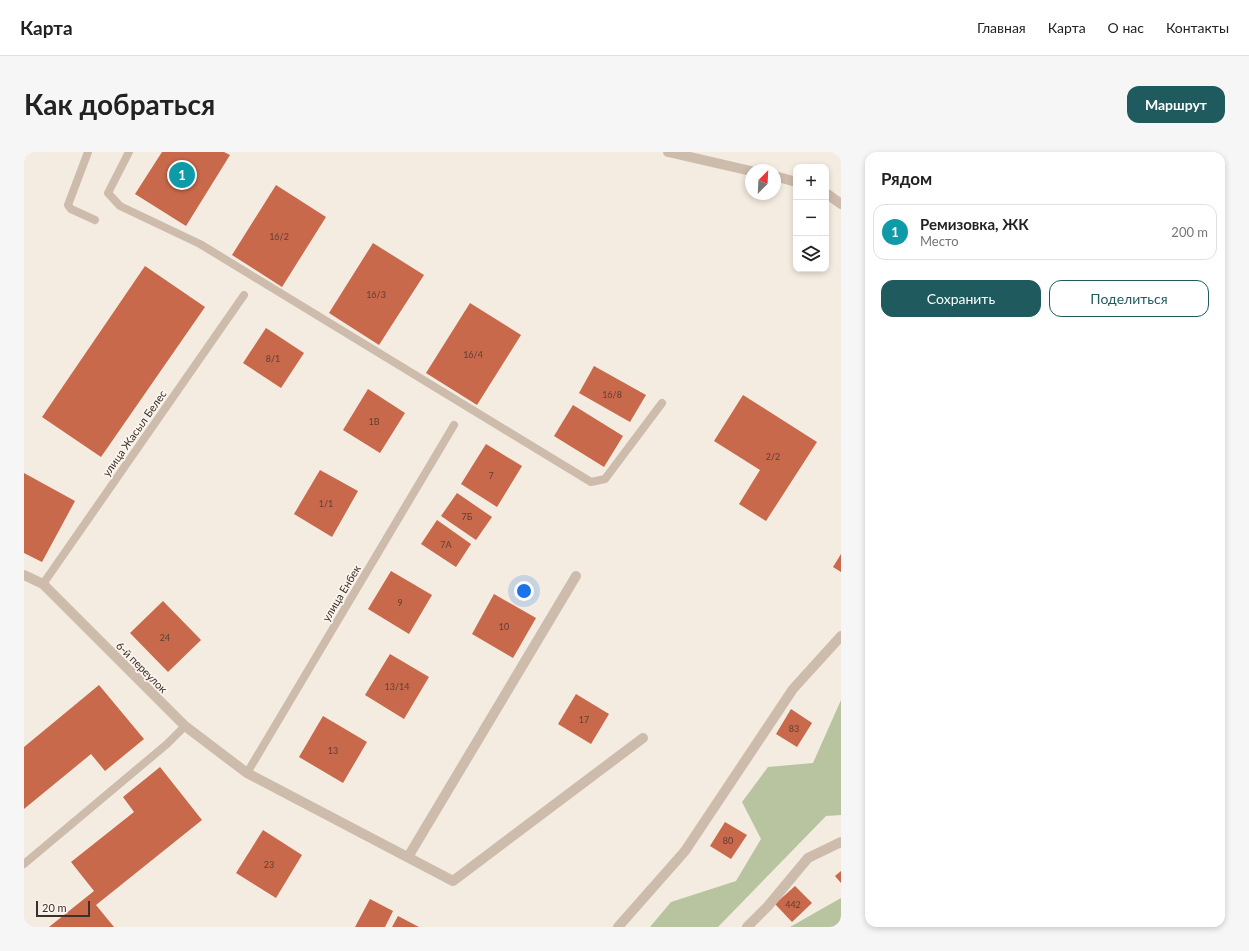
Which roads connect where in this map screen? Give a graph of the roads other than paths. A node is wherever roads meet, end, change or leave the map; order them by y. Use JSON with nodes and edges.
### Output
{"nodes":[{"id":1,"x":88,"y":152,"type":"edge"},
{"id":2,"x":129,"y":152,"type":"edge"},
{"id":3,"x":668,"y":152,"type":"edge"},
{"id":4,"x":745,"y":170,"type":"edge"},
{"id":5,"x":781,"y":178,"type":"edge"},
{"id":6,"x":793,"y":181,"type":"edge"},
{"id":7,"x":829,"y":195,"type":"edge"},
{"id":8,"x":841,"y":204,"type":"edge"},
{"id":9,"x":95,"y":220,"type":"dead end"},
{"id":10,"x":244,"y":295,"type":"dead end"},
{"id":11,"x":662,"y":403,"type":"dead end"},
{"id":12,"x":454,"y":425,"type":"dead end"},
{"id":13,"x":24,"y":574,"type":"edge"},
{"id":14,"x":576,"y":576,"type":"dead end"},
{"id":15,"x":42,"y":584,"type":"junction"},
{"id":16,"x":841,"y":636,"type":"edge"},
{"id":17,"x":185,"y":726,"type":"junction"},
{"id":18,"x":644,"y":738,"type":"dead end"},
{"id":19,"x":248,"y":774,"type":"junction"},
{"id":20,"x":841,"y":842,"type":"edge"},
{"id":21,"x":408,"y":857,"type":"junction"},
{"id":22,"x":24,"y":864,"type":"edge"},
{"id":23,"x":618,"y":927,"type":"edge"},
{"id":24,"x":747,"y":927,"type":"edge"}],
"edges":[{"from":1,"to":9,"type":"lane"},
{"from":2,"to":11,"type":"lane"},
{"from":3,"to":4,"type":"street"},
{"from":5,"to":6,"type":"street"},
{"from":7,"to":8,"type":"street"},
{"from":10,"to":15,"type":"lane","name":"улица Жасыл Белес"},
{"from":12,"to":19,"type":"lane","name":"улица Енбек"},
{"from":13,"to":15,"type":"street","name":"6-й переулок"},
{"from":14,"to":21,"type":"street"},
{"from":15,"to":17,"type":"street","name":"6-й переулок"},
{"from":16,"to":23,"type":"street"},
{"from":17,"to":19,"type":"street","name":"6-й переулок"},
{"from":17,"to":22,"type":"lane"},
{"from":18,"to":21,"type":"street","name":"6-й переулок"},
{"from":19,"to":21,"type":"street","name":"6-й переулок"},
{"from":20,"to":24,"type":"street"}]}
